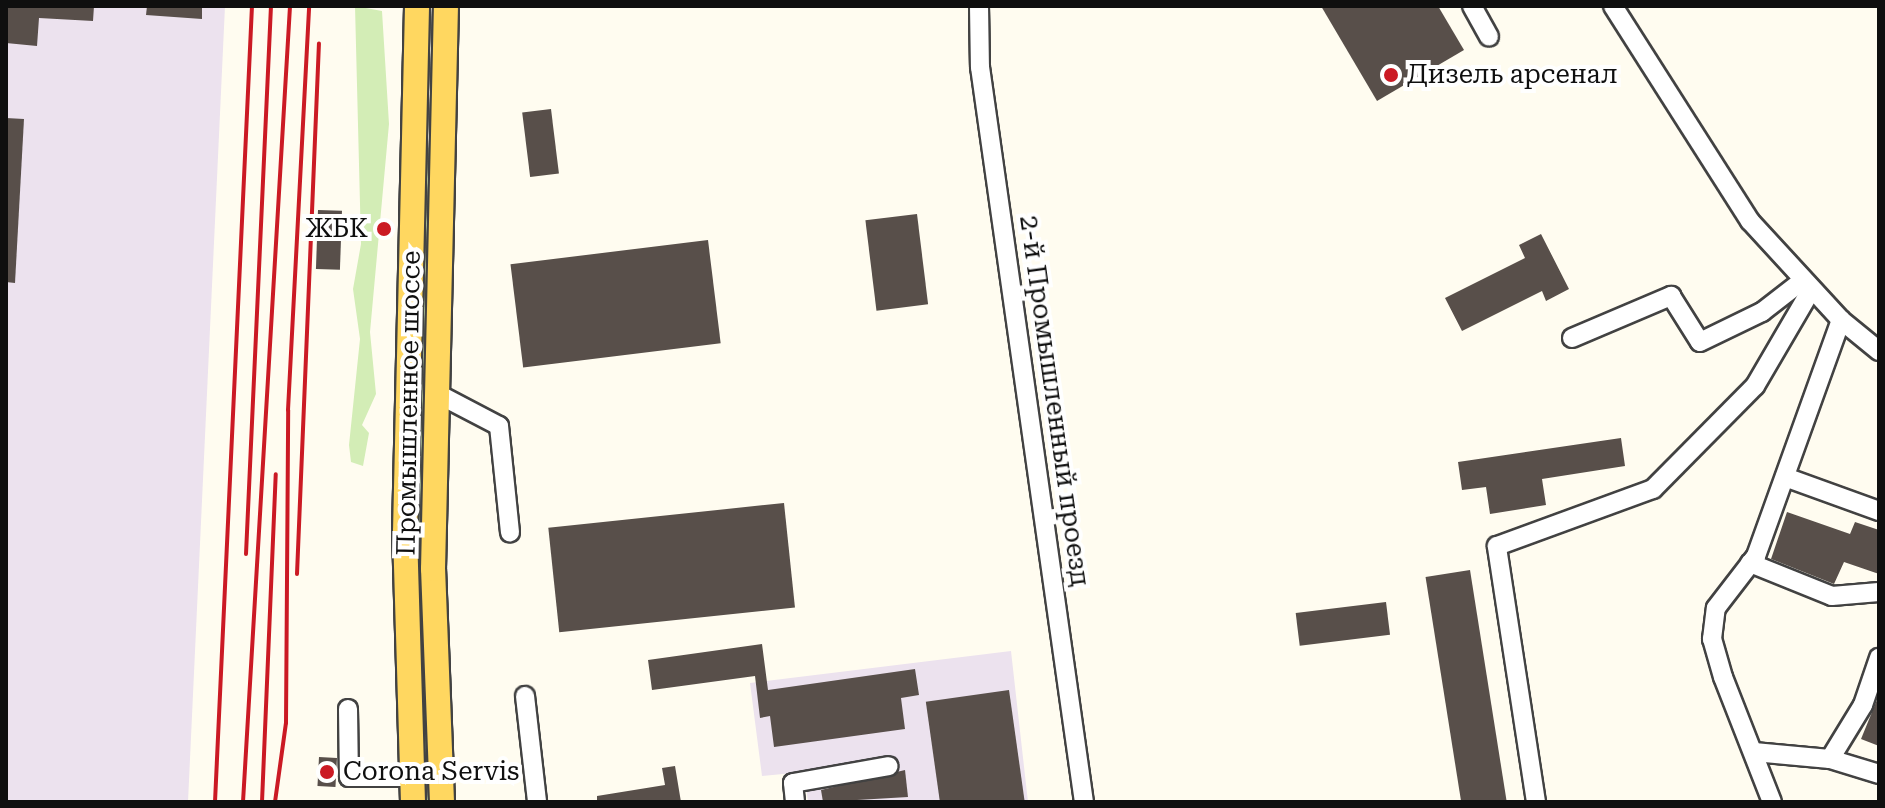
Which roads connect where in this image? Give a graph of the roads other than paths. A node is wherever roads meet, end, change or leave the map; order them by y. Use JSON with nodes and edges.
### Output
{"nodes":[{"id":1,"x":417,"y":6,"type":"edge"},
{"id":2,"x":446,"y":6,"type":"edge"},
{"id":3,"x":979,"y":6,"type":"edge"},
{"id":4,"x":1472,"y":6,"type":"edge"},
{"id":5,"x":1613,"y":6,"type":"edge"},
{"id":6,"x":1489,"y":37,"type":"dead end"},
{"id":7,"x":415,"y":92,"type":"junction"},
{"id":8,"x":443,"y":92,"type":"junction"},
{"id":9,"x":1806,"y":285,"type":"junction"},
{"id":10,"x":1841,"y":320,"type":"junction"},
{"id":11,"x":1572,"y":338,"type":"dead end"},
{"id":12,"x":1879,"y":351,"type":"edge"},
{"id":13,"x":436,"y":393,"type":"junction"},
{"id":14,"x":1785,"y":477,"type":"junction"},
{"id":15,"x":1879,"y":511,"type":"edge"},
{"id":16,"x":510,"y":532,"type":"dead end"},
{"id":17,"x":1750,"y":563,"type":"junction"},
{"id":18,"x":1879,"y":592,"type":"edge"},
{"id":19,"x":1879,"y":658,"type":"edge"},
{"id":20,"x":525,"y":696,"type":"dead end"},
{"id":21,"x":348,"y":709,"type":"dead end"},
{"id":22,"x":1754,"y":752,"type":"junction"},
{"id":23,"x":1830,"y":759,"type":"junction"},
{"id":24,"x":889,"y":766,"type":"dead end"},
{"id":25,"x":1879,"y":774,"type":"edge"},
{"id":26,"x":411,"y":777,"type":"junction"},
{"id":27,"x":413,"y":802,"type":"edge"},
{"id":28,"x":442,"y":802,"type":"edge"},
{"id":29,"x":537,"y":802,"type":"edge"},
{"id":30,"x":795,"y":802,"type":"edge"},
{"id":31,"x":1084,"y":802,"type":"edge"},
{"id":32,"x":1536,"y":802,"type":"edge"},
{"id":33,"x":1772,"y":802,"type":"edge"}],
"edges":[{"from":1,"to":7,"type":"main road","name":"Промышленное шоссе"},
{"from":2,"to":8,"type":"main road","name":"Промышленное шоссе"},
{"from":3,"to":31,"type":"street","name":"2-й Промышленный проезд"},
{"from":4,"to":6,"type":"street"},
{"from":5,"to":9,"type":"street"},
{"from":7,"to":8,"type":"main road"},
{"from":7,"to":26,"type":"main road","name":"Промышленное шоссе"},
{"from":8,"to":13,"type":"main road","name":"Промышленное шоссе"},
{"from":9,"to":10,"type":"street"},
{"from":9,"to":11,"type":"street"},
{"from":9,"to":32,"type":"street"},
{"from":10,"to":12,"type":"street"},
{"from":10,"to":14,"type":"street"},
{"from":13,"to":16,"type":"street"},
{"from":13,"to":28,"type":"main road","name":"Промышленное шоссе"},
{"from":14,"to":15,"type":"street"},
{"from":14,"to":17,"type":"street"},
{"from":17,"to":18,"type":"street"},
{"from":17,"to":22,"type":"street"},
{"from":19,"to":23,"type":"street"},
{"from":20,"to":29,"type":"street"},
{"from":21,"to":26,"type":"street"},
{"from":22,"to":23,"type":"street"},
{"from":22,"to":33,"type":"street"},
{"from":23,"to":25,"type":"street"},
{"from":24,"to":30,"type":"street"},
{"from":26,"to":27,"type":"main road","name":"Промышленное шоссе"}]}
